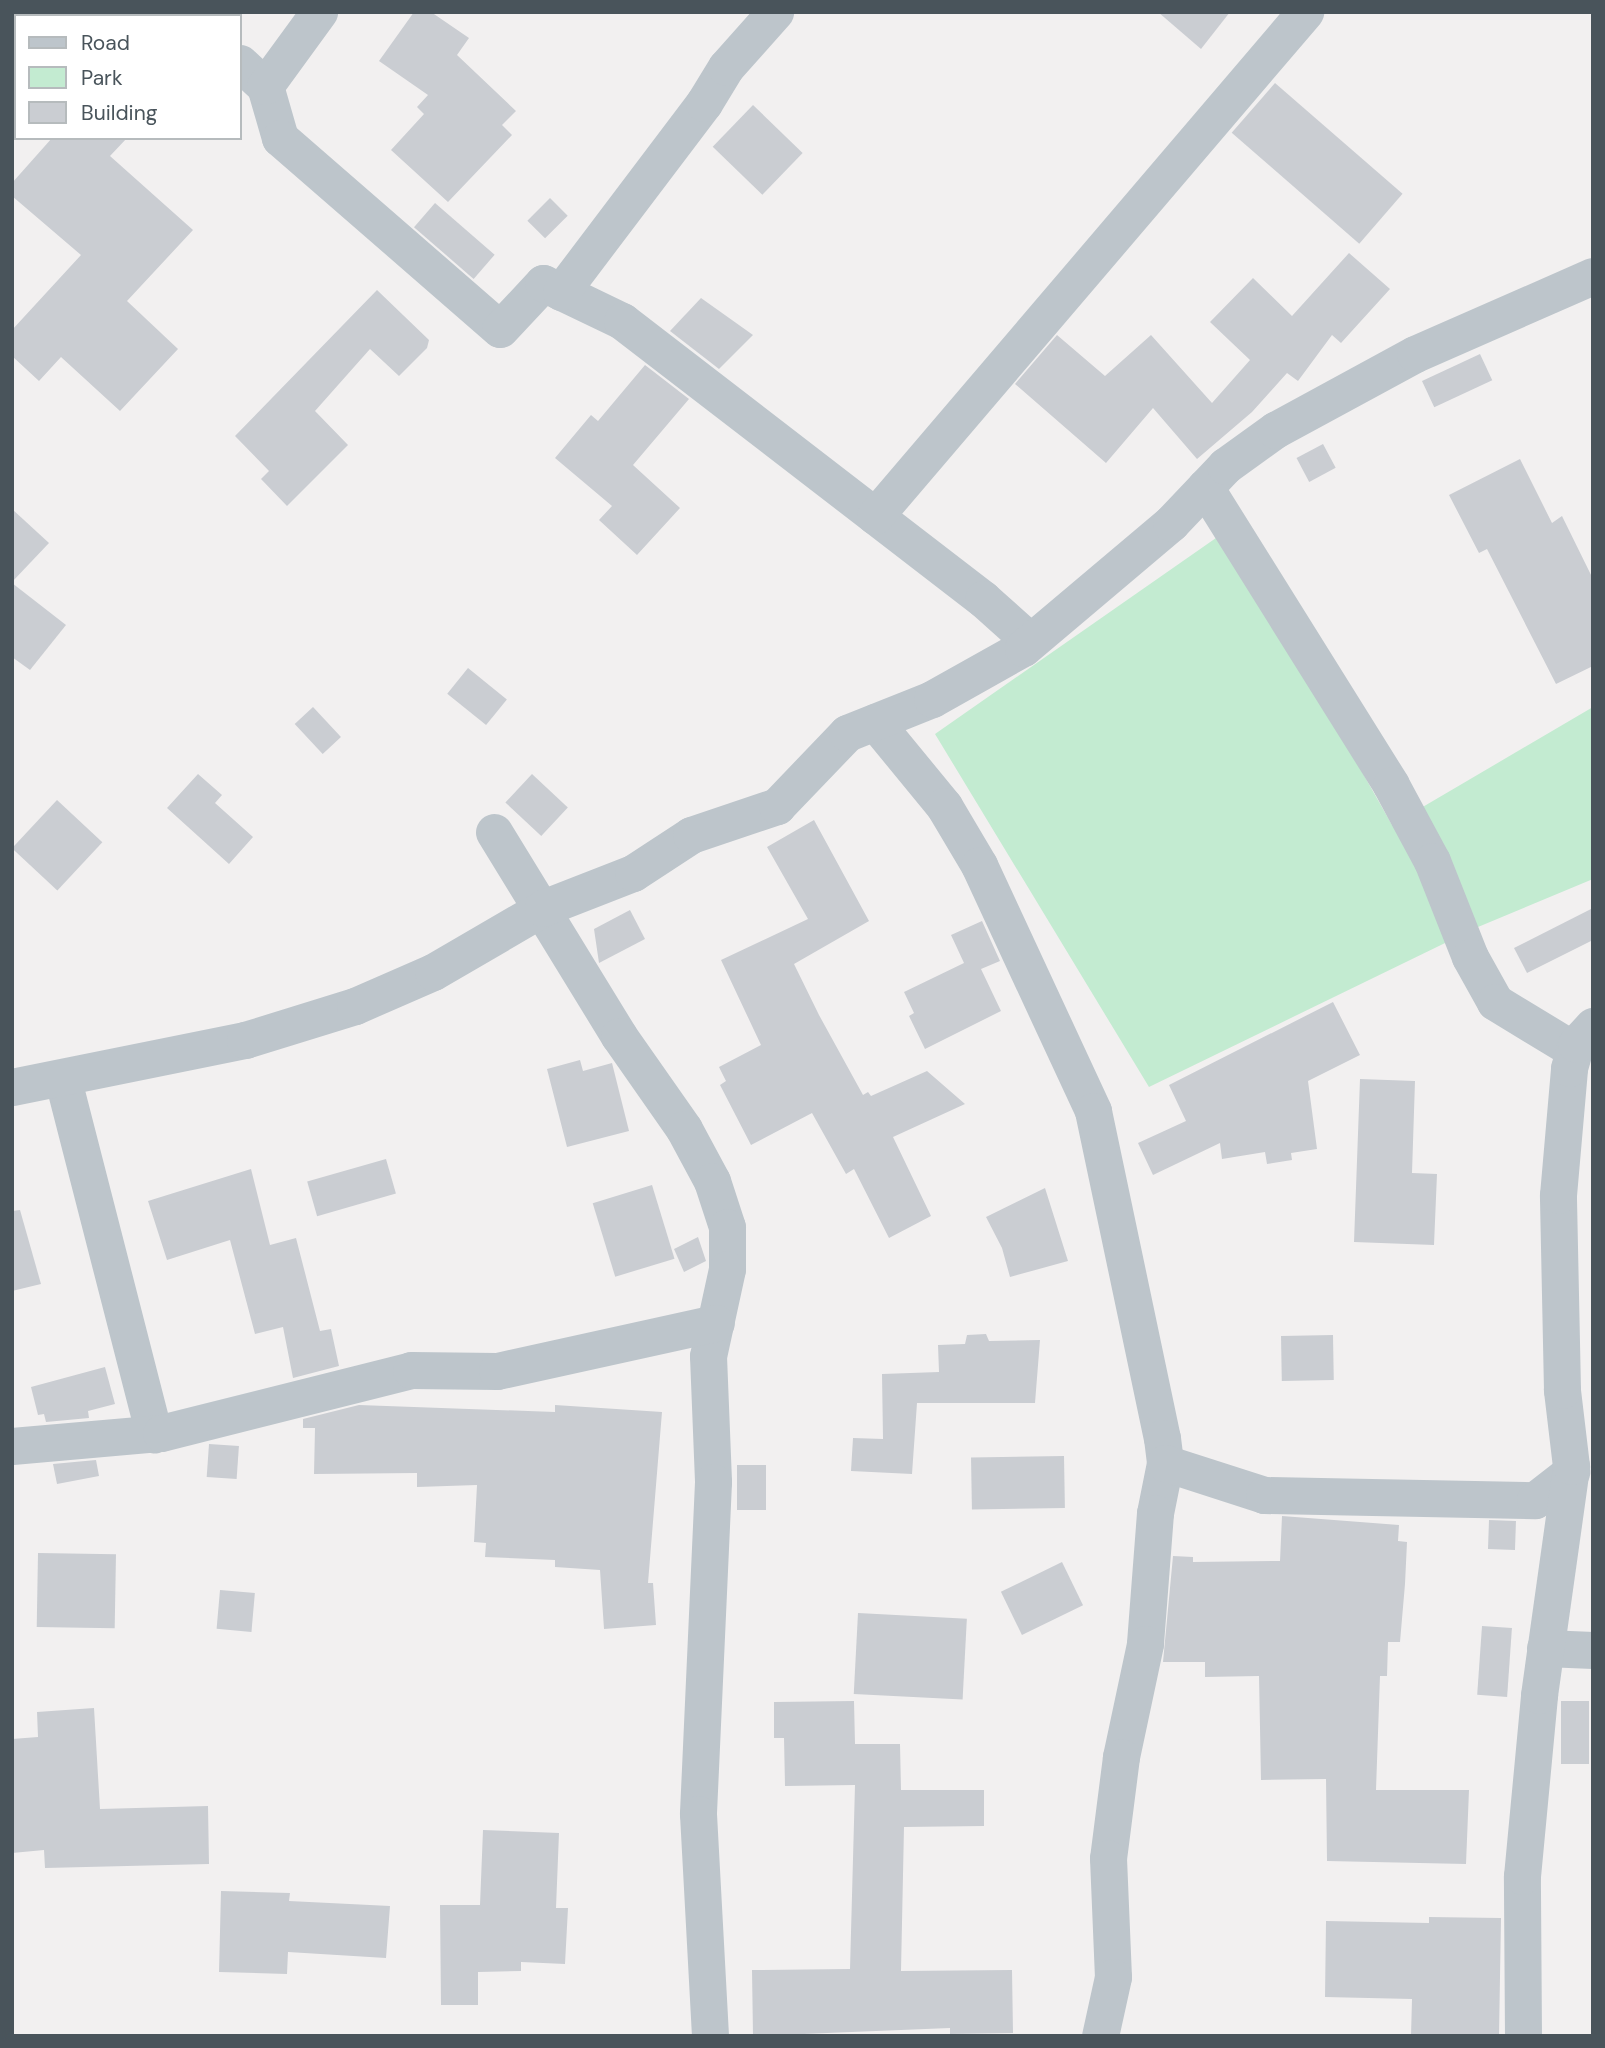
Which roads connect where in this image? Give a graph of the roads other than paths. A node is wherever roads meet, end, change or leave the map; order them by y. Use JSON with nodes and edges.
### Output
{"nodes":[{"id":1,"x":319,"y":12,"type":"edge"},
{"id":2,"x":775,"y":12,"type":"edge"},
{"id":3,"x":1305,"y":12,"type":"edge"},
{"id":4,"x":253,"y":74,"type":"edge"},
{"id":5,"x":1593,"y":276,"type":"edge"},
{"id":6,"x":561,"y":292,"type":"junction"},
{"id":7,"x":1205,"y":487,"type":"junction"},
{"id":8,"x":875,"y":516,"type":"junction"},
{"id":9,"x":1030,"y":641,"type":"junction"},
{"id":10,"x":875,"y":722,"type":"junction"},
{"id":11,"x":494,"y":832,"type":"dead end"},
{"id":12,"x":543,"y":908,"type":"junction"},
{"id":13,"x":1583,"y":1038,"type":"edge"},
{"id":14,"x":63,"y":1080,"type":"junction"},
{"id":15,"x":12,"y":1087,"type":"edge"},
{"id":16,"x":716,"y":1323,"type":"junction"},
{"id":17,"x":154,"y":1434,"type":"junction"},
{"id":18,"x":12,"y":1446,"type":"edge"},
{"id":19,"x":1165,"y":1463,"type":"junction"},
{"id":20,"x":1571,"y":1472,"type":"junction"},
{"id":21,"x":1535,"y":1500,"type":"junction"},
{"id":22,"x":1562,"y":1536,"type":"junction"},
{"id":23,"x":1545,"y":1648,"type":"junction"},
{"id":24,"x":1593,"y":1650,"type":"edge"},
{"id":25,"x":710,"y":2036,"type":"edge"},
{"id":26,"x":1100,"y":2036,"type":"edge"},
{"id":27,"x":1523,"y":2036,"type":"edge"}],
"edges":[{"from":1,"to":4,"type":"street"},
{"from":2,"to":6,"type":"street"},
{"from":3,"to":8,"type":"street"},
{"from":4,"to":6,"type":"street"},
{"from":5,"to":7,"type":"street"},
{"from":6,"to":8,"type":"street"},
{"from":7,"to":9,"type":"street"},
{"from":7,"to":13,"type":"street"},
{"from":8,"to":9,"type":"street"},
{"from":9,"to":10,"type":"street"},
{"from":10,"to":12,"type":"street"},
{"from":10,"to":19,"type":"street"},
{"from":11,"to":12,"type":"street"},
{"from":12,"to":14,"type":"street"},
{"from":12,"to":16,"type":"street"},
{"from":13,"to":20,"type":"street"},
{"from":14,"to":15,"type":"street"},
{"from":14,"to":17,"type":"street"},
{"from":16,"to":17,"type":"street"},
{"from":16,"to":25,"type":"street"},
{"from":17,"to":18,"type":"street"},
{"from":19,"to":21,"type":"street"},
{"from":19,"to":26,"type":"street"},
{"from":20,"to":21,"type":"street"},
{"from":20,"to":22,"type":"street"},
{"from":21,"to":22,"type":"street"},
{"from":22,"to":23,"type":"street"},
{"from":23,"to":24,"type":"street"},
{"from":23,"to":27,"type":"street"}]}
